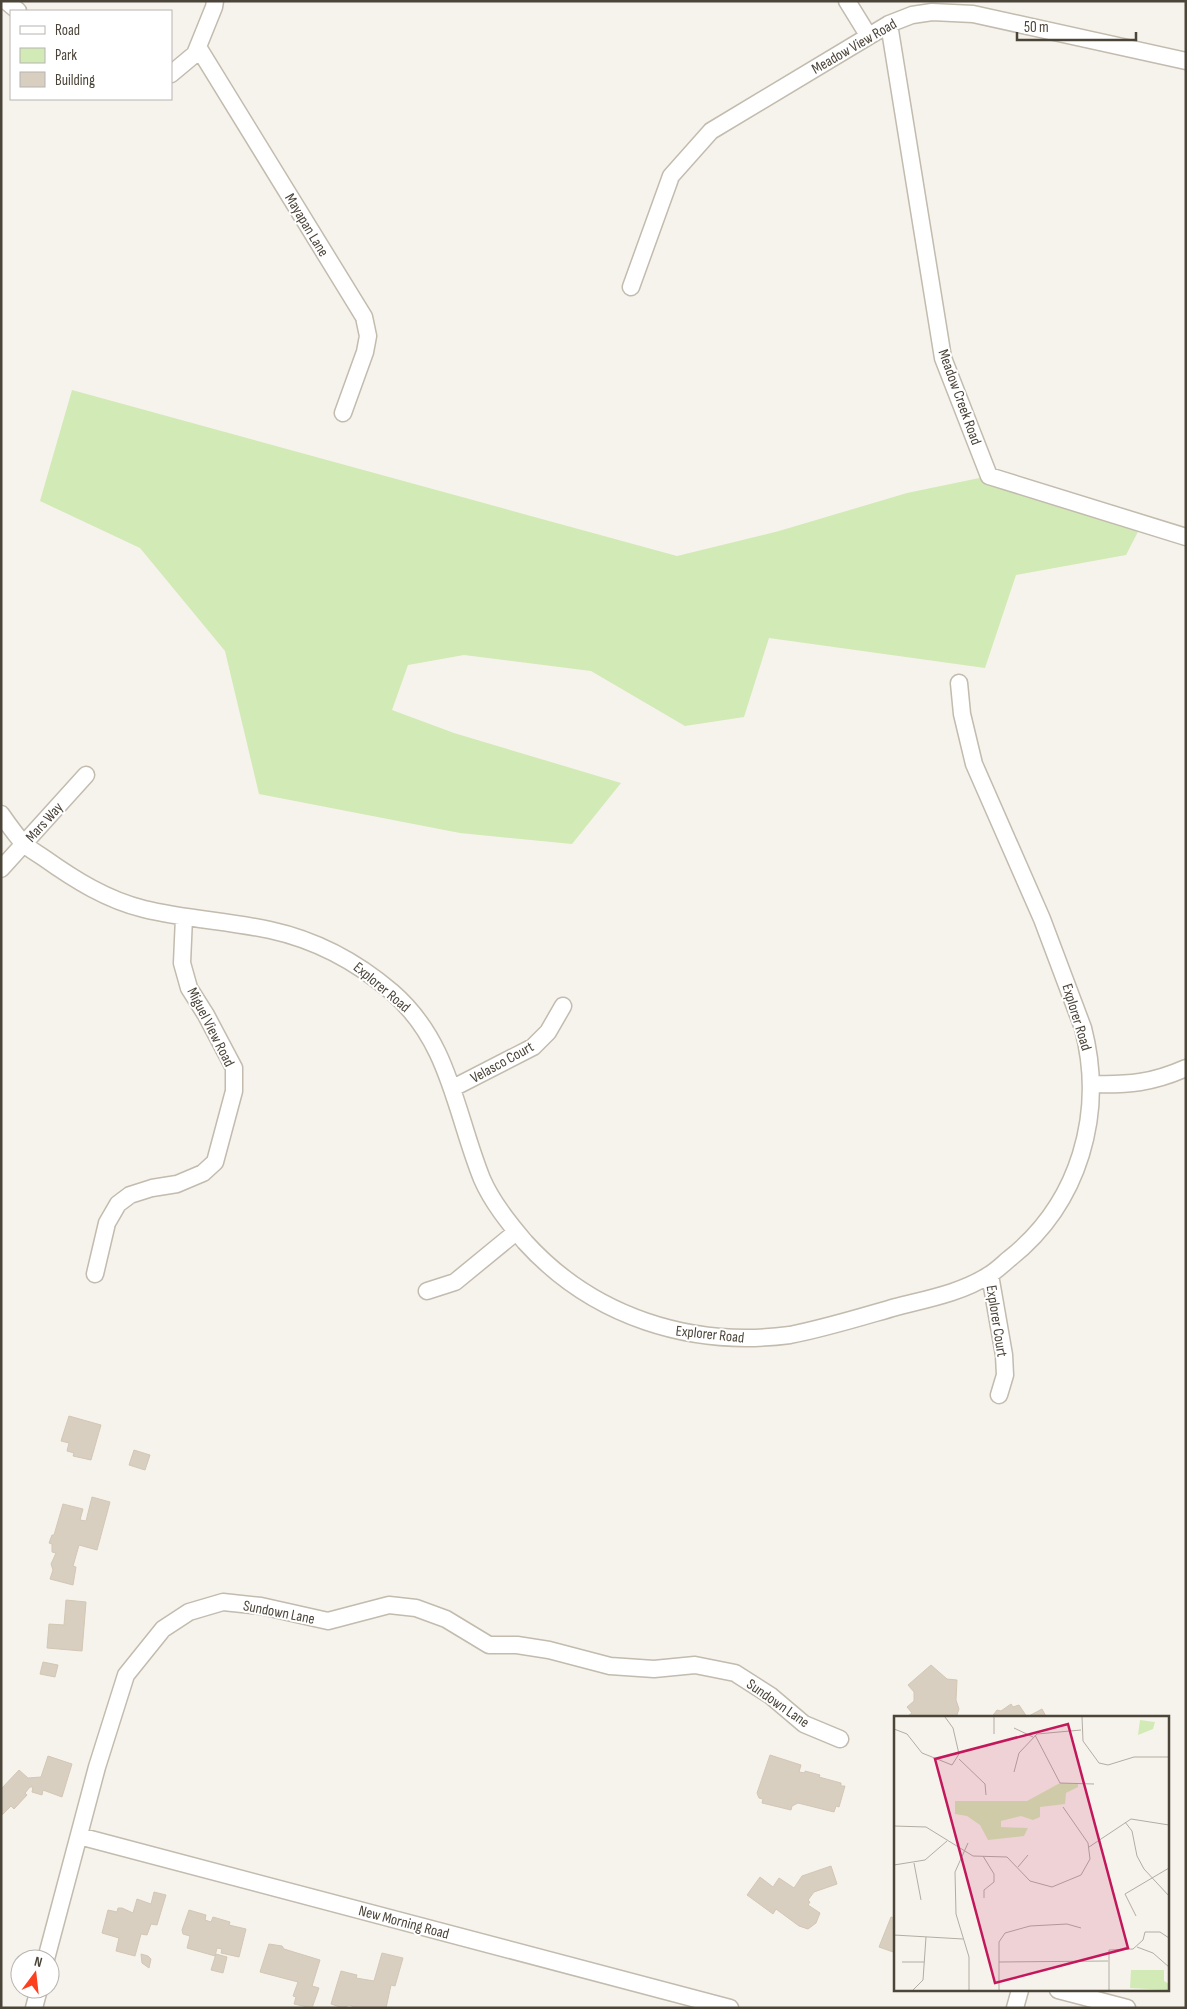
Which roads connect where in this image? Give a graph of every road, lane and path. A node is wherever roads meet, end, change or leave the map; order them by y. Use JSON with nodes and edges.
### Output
{"nodes":[{"id":1,"x":6,"y":1,"type":"edge"},
{"id":2,"x":215,"y":1,"type":"edge"},
{"id":3,"x":847,"y":1,"type":"edge"},
{"id":4,"x":17,"y":10,"type":"edge"},
{"id":5,"x":888,"y":24,"type":"junction"},
{"id":6,"x":868,"y":34,"type":"junction"},
{"id":7,"x":198,"y":47,"type":"junction"},
{"id":8,"x":1186,"y":61,"type":"edge"},
{"id":9,"x":172,"y":73,"type":"edge"},
{"id":10,"x":631,"y":287,"type":"dead end"},
{"id":11,"x":343,"y":413,"type":"dead end"},
{"id":12,"x":1186,"y":538,"type":"edge"},
{"id":13,"x":959,"y":683,"type":"dead end"},
{"id":14,"x":86,"y":775,"type":"dead end"},
{"id":15,"x":1,"y":814,"type":"edge"},
{"id":16,"x":24,"y":844,"type":"junction"},
{"id":17,"x":1,"y":869,"type":"edge"},
{"id":18,"x":184,"y":917,"type":"junction"},
{"id":19,"x":563,"y":1006,"type":"dead end"},
{"id":20,"x":1186,"y":1068,"type":"edge"},
{"id":21,"x":1092,"y":1084,"type":"junction"},
{"id":22,"x":453,"y":1088,"type":"junction"},
{"id":23,"x":516,"y":1232,"type":"junction"},
{"id":24,"x":95,"y":1274,"type":"dead end"},
{"id":25,"x":990,"y":1275,"type":"junction"},
{"id":26,"x":427,"y":1291,"type":"dead end"},
{"id":27,"x":999,"y":1396,"type":"dead end"},
{"id":28,"x":840,"y":1739,"type":"dead end"},
{"id":29,"x":78,"y":1836,"type":"junction"},
{"id":30,"x":49,"y":1949,"type":"edge"},
{"id":31,"x":1019,"y":1992,"type":"edge"},
{"id":32,"x":1066,"y":1992,"type":"edge"},
{"id":33,"x":730,"y":2008,"type":"edge"},
{"id":34,"x":1015,"y":2008,"type":"edge"},
{"id":35,"x":1127,"y":2008,"type":"edge"}],
"edges":[{"from":1,"to":4,"type":"street"},
{"from":2,"to":7,"type":"street"},
{"from":3,"to":6,"type":"street"},
{"from":5,"to":6,"type":"street","name":"Meadow View Road"},
{"from":5,"to":8,"type":"street","name":"Meadow View Road"},
{"from":5,"to":12,"type":"street","name":"Meadow Creek Road"},
{"from":6,"to":10,"type":"street","name":"Meadow View Road"},
{"from":7,"to":9,"type":"street"},
{"from":7,"to":11,"type":"street","name":"Mayapan Lane"},
{"from":13,"to":21,"type":"street","name":"Explorer Road"},
{"from":14,"to":16,"type":"street","name":"Mars Way"},
{"from":15,"to":16,"type":"street","name":"Explorer Road"},
{"from":16,"to":17,"type":"street","name":"Mars Way"},
{"from":16,"to":18,"type":"street","name":"Explorer Road"},
{"from":18,"to":22,"type":"street","name":"Explorer Road"},
{"from":18,"to":24,"type":"street","name":"Miguel View Road"},
{"from":19,"to":22,"type":"street","name":"Velasco Court"},
{"from":20,"to":21,"type":"street"},
{"from":21,"to":25,"type":"street","name":"Explorer Road"},
{"from":22,"to":23,"type":"street","name":"Explorer Road"},
{"from":23,"to":25,"type":"street","name":"Explorer Road"},
{"from":23,"to":26,"type":"street"},
{"from":25,"to":27,"type":"street","name":"Explorer Court"},
{"from":28,"to":29,"type":"street","name":"Sundown Lane"},
{"from":29,"to":30,"type":"street","name":"Sundown Lane"},
{"from":29,"to":33,"type":"street","name":"New Morning Road"},
{"from":31,"to":34,"type":"street"},
{"from":32,"to":35,"type":"street"}]}
